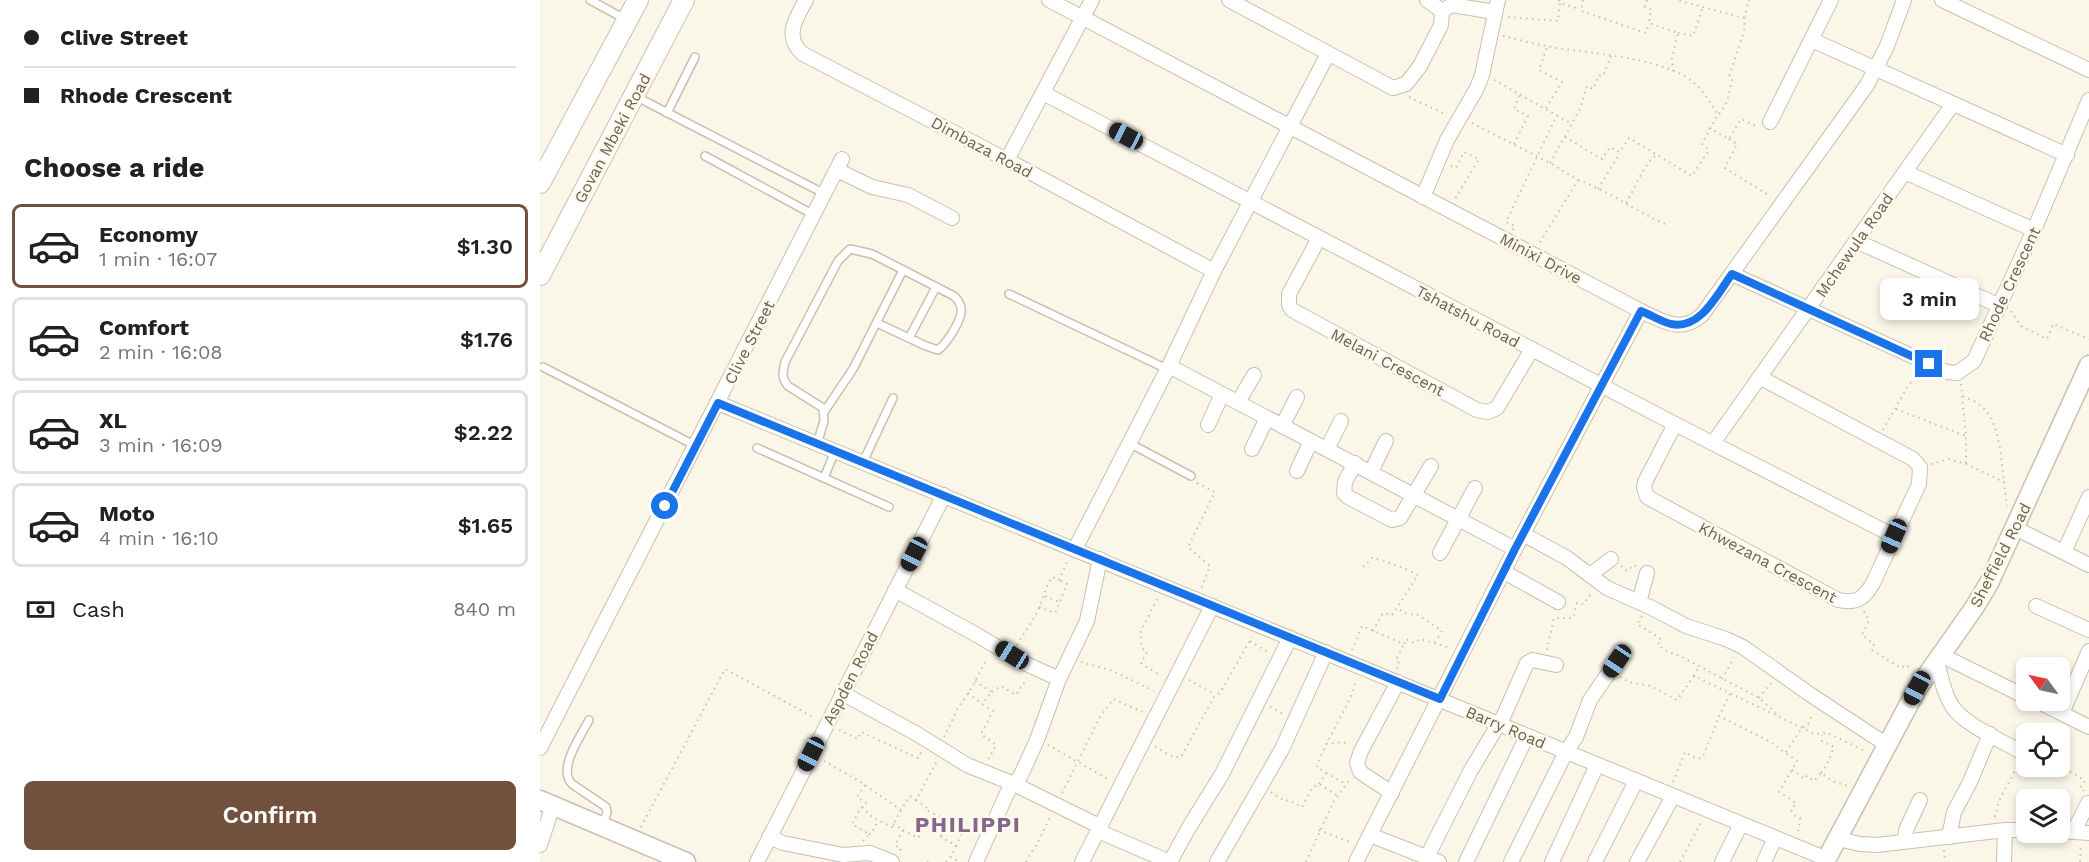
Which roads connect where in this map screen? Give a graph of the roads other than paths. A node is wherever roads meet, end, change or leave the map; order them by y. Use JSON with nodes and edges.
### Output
{"nodes":[{"id":1,"x":590,"y":0,"type":"edge"},
{"id":2,"x":638,"y":0,"type":"edge"},
{"id":3,"x":684,"y":0,"type":"edge"},
{"id":4,"x":806,"y":0,"type":"edge"},
{"id":5,"x":1050,"y":0,"type":"edge"},
{"id":6,"x":1092,"y":0,"type":"edge"},
{"id":7,"x":1229,"y":0,"type":"edge"},
{"id":8,"x":1427,"y":0,"type":"edge"},
{"id":9,"x":1832,"y":0,"type":"edge"},
{"id":10,"x":1904,"y":0,"type":"edge"},
{"id":11,"x":1942,"y":0,"type":"edge"},
{"id":12,"x":1960,"y":4,"type":"edge"},
{"id":13,"x":1497,"y":6,"type":"edge"},
{"id":14,"x":1442,"y":11,"type":"junction"},
{"id":15,"x":1082,"y":18,"type":"junction"},
{"id":16,"x":628,"y":20,"type":"junction"},
{"id":17,"x":1812,"y":40,"type":"junction"},
{"id":18,"x":1328,"y":54,"type":"junction"},
{"id":19,"x":695,"y":57,"type":"dead end"},
{"id":20,"x":1876,"y":70,"type":"junction"},
{"id":21,"x":2089,"y":70,"type":"edge"},
{"id":22,"x":1043,"y":93,"type":"junction"},
{"id":23,"x":634,"y":96,"type":"junction"},
{"id":24,"x":2089,"y":100,"type":"edge"},
{"id":25,"x":1953,"y":104,"type":"junction"},
{"id":26,"x":667,"y":113,"type":"junction"},
{"id":27,"x":1770,"y":122,"type":"road end"},
{"id":28,"x":1290,"y":126,"type":"junction"},
{"id":29,"x":2067,"y":155,"type":"junction"},
{"id":30,"x":705,"y":156,"type":"dead end"},
{"id":31,"x":1007,"y":160,"type":"junction"},
{"id":32,"x":1905,"y":172,"type":"junction"},
{"id":33,"x":540,"y":183,"type":"edge"},
{"id":34,"x":825,"y":194,"type":"junction"},
{"id":35,"x":1423,"y":196,"type":"junction"},
{"id":36,"x":1250,"y":201,"type":"junction"},
{"id":37,"x":814,"y":215,"type":"junction"},
{"id":38,"x":952,"y":218,"type":"dead end"},
{"id":39,"x":2034,"y":230,"type":"junction"},
{"id":40,"x":1319,"y":238,"type":"junction"},
{"id":41,"x":1857,"y":241,"type":"junction"},
{"id":42,"x":903,"y":270,"type":"junction"},
{"id":43,"x":1214,"y":271,"type":"junction"},
{"id":44,"x":1732,"y":274,"type":"junction"},
{"id":45,"x":540,"y":275,"type":"edge"},
{"id":46,"x":936,"y":287,"type":"junction"},
{"id":47,"x":1009,"y":294,"type":"dead end"},
{"id":48,"x":2000,"y":306,"type":"junction"},
{"id":49,"x":1809,"y":309,"type":"junction"},
{"id":50,"x":1641,"y":311,"type":"junction"},
{"id":51,"x":877,"y":323,"type":"junction"},
{"id":52,"x":909,"y":338,"type":"junction"},
{"id":53,"x":1532,"y":349,"type":"junction"},
{"id":54,"x":2089,"y":365,"type":"edge"},
{"id":55,"x":543,"y":367,"type":"dead end"},
{"id":56,"x":1168,"y":368,"type":"junction"},
{"id":57,"x":1254,"y":375,"type":"dead end"},
{"id":58,"x":1761,"y":378,"type":"junction"},
{"id":59,"x":1603,"y":386,"type":"junction"},
{"id":60,"x":1222,"y":394,"type":"junction"},
{"id":61,"x":1297,"y":397,"type":"dead end"},
{"id":62,"x":893,"y":398,"type":"dead end"},
{"id":63,"x":1238,"y":402,"type":"junction"},
{"id":64,"x":718,"y":403,"type":"junction"},
{"id":65,"x":824,"y":412,"type":"junction"},
{"id":66,"x":1267,"y":418,"type":"junction"},
{"id":67,"x":1341,"y":421,"type":"dead end"},
{"id":68,"x":1675,"y":424,"type":"junction"},
{"id":69,"x":1208,"y":425,"type":"dead end"},
{"id":70,"x":1282,"y":426,"type":"junction"},
{"id":71,"x":1311,"y":441,"type":"junction"},
{"id":72,"x":1386,"y":441,"type":"dead end"},
{"id":73,"x":1129,"y":443,"type":"junction"},
{"id":74,"x":1713,"y":443,"type":"junction"},
{"id":75,"x":817,"y":444,"type":"junction"},
{"id":76,"x":696,"y":446,"type":"junction"},
{"id":77,"x":757,"y":448,"type":"dead end"},
{"id":78,"x":1252,"y":449,"type":"dead end"},
{"id":79,"x":1327,"y":449,"type":"junction"},
{"id":80,"x":835,"y":451,"type":"junction"},
{"id":81,"x":863,"y":462,"type":"junction"},
{"id":82,"x":1355,"y":463,"type":"junction"},
{"id":83,"x":1431,"y":466,"type":"dead end"},
{"id":84,"x":1297,"y":471,"type":"dead end"},
{"id":85,"x":1371,"y":472,"type":"junction"},
{"id":86,"x":1191,"y":476,"type":"road end"},
{"id":87,"x":824,"y":478,"type":"junction"},
{"id":88,"x":1475,"y":488,"type":"dead end"},
{"id":89,"x":944,"y":495,"type":"junction"},
{"id":90,"x":1414,"y":495,"type":"junction"},
{"id":91,"x":2089,"y":497,"type":"edge"},
{"id":92,"x":889,"y":507,"type":"dead end"},
{"id":93,"x":1459,"y":518,"type":"junction"},
{"id":94,"x":2015,"y":528,"type":"junction"},
{"id":95,"x":1523,"y":534,"type":"junction"},
{"id":96,"x":1894,"y":536,"type":"junction"},
{"id":97,"x":1075,"y":549,"type":"junction"},
{"id":98,"x":1515,"y":549,"type":"junction"},
{"id":99,"x":2064,"y":552,"type":"junction"},
{"id":100,"x":1440,"y":553,"type":"dead end"},
{"id":101,"x":1100,"y":559,"type":"junction"},
{"id":102,"x":1611,"y":559,"type":"road end"},
{"id":103,"x":2089,"y":565,"type":"edge"},
{"id":104,"x":1504,"y":572,"type":"junction"},
{"id":105,"x":1647,"y":573,"type":"road end"},
{"id":106,"x":1594,"y":579,"type":"junction"},
{"id":107,"x":895,"y":590,"type":"junction"},
{"id":108,"x":1558,"y":602,"type":"dead end"},
{"id":109,"x":1643,"y":604,"type":"junction"},
{"id":110,"x":1212,"y":606,"type":"junction"},
{"id":111,"x":2036,"y":606,"type":"dead end"},
{"id":112,"x":2089,"y":630,"type":"edge"},
{"id":113,"x":1290,"y":638,"type":"junction"},
{"id":114,"x":2089,"y":651,"type":"edge"},
{"id":115,"x":1326,"y":652,"type":"junction"},
{"id":116,"x":1939,"y":658,"type":"junction"},
{"id":117,"x":1550,"y":663,"type":"road end"},
{"id":118,"x":1613,"y":667,"type":"road end"},
{"id":119,"x":1059,"y":679,"type":"junction"},
{"id":120,"x":1395,"y":681,"type":"junction"},
{"id":121,"x":2016,"y":692,"type":"edge"},
{"id":122,"x":842,"y":693,"type":"junction"},
{"id":123,"x":1440,"y":699,"type":"junction"},
{"id":124,"x":2058,"y":711,"type":"edge"},
{"id":125,"x":2062,"y":713,"type":"junction"},
{"id":126,"x":590,"y":720,"type":"dead end"},
{"id":127,"x":1499,"y":724,"type":"junction"},
{"id":128,"x":2089,"y":728,"type":"edge"},
{"id":129,"x":1990,"y":734,"type":"junction"},
{"id":130,"x":1527,"y":736,"type":"junction"},
{"id":131,"x":540,"y":748,"type":"edge"},
{"id":132,"x":2016,"y":749,"type":"edge"},
{"id":133,"x":1566,"y":752,"type":"junction"},
{"id":134,"x":1883,"y":753,"type":"junction"},
{"id":135,"x":1598,"y":765,"type":"junction"},
{"id":136,"x":1636,"y":781,"type":"junction"},
{"id":137,"x":1014,"y":784,"type":"junction"},
{"id":138,"x":1392,"y":793,"type":"junction"},
{"id":139,"x":1670,"y":795,"type":"junction"},
{"id":140,"x":2088,"y":798,"type":"edge"},
{"id":141,"x":1920,"y":800,"type":"dead end"},
{"id":142,"x":547,"y":802,"type":"edge"},
{"id":143,"x":1741,"y":824,"type":"junction"},
{"id":144,"x":603,"y":826,"type":"junction"},
{"id":145,"x":1099,"y":829,"type":"junction"},
{"id":146,"x":2016,"y":830,"type":"edge"},
{"id":147,"x":2001,"y":831,"type":"junction"},
{"id":148,"x":2070,"y":831,"type":"edge"},
{"id":149,"x":2074,"y":831,"type":"junction"},
{"id":150,"x":2089,"y":834,"type":"edge"},
{"id":151,"x":769,"y":837,"type":"junction"},
{"id":152,"x":1949,"y":837,"type":"junction"},
{"id":153,"x":1774,"y":838,"type":"junction"},
{"id":154,"x":1838,"y":839,"type":"junction"},
{"id":155,"x":1367,"y":841,"type":"junction"},
{"id":156,"x":1905,"y":841,"type":"junction"},
{"id":157,"x":540,"y":845,"type":"edge"},
{"id":158,"x":895,"y":859,"type":"edge"},
{"id":159,"x":1433,"y":860,"type":"edge"},
{"id":160,"x":1826,"y":860,"type":"edge"},
{"id":161,"x":686,"y":862,"type":"edge"},
{"id":162,"x":757,"y":862,"type":"edge"},
{"id":163,"x":976,"y":862,"type":"edge"},
{"id":164,"x":1082,"y":862,"type":"edge"},
{"id":165,"x":1170,"y":862,"type":"edge"},
{"id":166,"x":1217,"y":862,"type":"edge"},
{"id":167,"x":1356,"y":862,"type":"edge"},
{"id":168,"x":1466,"y":862,"type":"edge"},
{"id":169,"x":1511,"y":862,"type":"edge"},
{"id":170,"x":1552,"y":862,"type":"edge"},
{"id":171,"x":1595,"y":862,"type":"edge"},
{"id":172,"x":1637,"y":862,"type":"edge"},
{"id":173,"x":1722,"y":862,"type":"edge"},
{"id":174,"x":1764,"y":862,"type":"edge"},
{"id":175,"x":2004,"y":862,"type":"edge"}],
"edges":[{"from":1,"to":16,"type":"lane"},
{"from":2,"to":16,"type":"main road"},
{"from":3,"to":23,"type":"main road","name":"Govan Mbeki Road"},
{"from":4,"to":31,"type":"street","name":"Dimbaza Road"},
{"from":5,"to":15,"type":"street","name":"Minixi Drive"},
{"from":6,"to":15,"type":"street"},
{"from":7,"to":18,"type":"street"},
{"from":8,"to":14,"type":"street"},
{"from":9,"to":17,"type":"street"},
{"from":10,"to":20,"type":"street","name":"Minixi Drive"},
{"from":11,"to":12,"type":"street"},
{"from":12,"to":21,"type":"street"},
{"from":13,"to":14,"type":"street"},
{"from":13,"to":35,"type":"street"},
{"from":14,"to":18,"type":"street"},
{"from":15,"to":22,"type":"street"},
{"from":15,"to":28,"type":"street","name":"Minixi Drive"},
{"from":16,"to":33,"type":"main road"},
{"from":17,"to":20,"type":"street"},
{"from":17,"to":27,"type":"street"},
{"from":18,"to":28,"type":"street"},
{"from":19,"to":26,"type":"lane"},
{"from":20,"to":25,"type":"street"},
{"from":20,"to":44,"type":"street","name":"Minixi Drive"},
{"from":22,"to":31,"type":"street"},
{"from":22,"to":36,"type":"street","name":"Tshatshu Road"},
{"from":23,"to":26,"type":"lane"},
{"from":23,"to":45,"type":"main road","name":"Govan Mbeki Road"},
{"from":24,"to":29,"type":"street","name":"Rhode Crescent"},
{"from":25,"to":29,"type":"street"},
{"from":25,"to":32,"type":"street","name":"Mchewula Road"},
{"from":26,"to":34,"type":"lane"},
{"from":28,"to":35,"type":"street","name":"Minixi Drive"},
{"from":28,"to":36,"type":"street"},
{"from":29,"to":39,"type":"street","name":"Rhode Crescent"},
{"from":30,"to":37,"type":"lane"},
{"from":31,"to":43,"type":"street","name":"Dimbaza Road"},
{"from":32,"to":39,"type":"street"},
{"from":32,"to":41,"type":"street","name":"Mchewula Road"},
{"from":34,"to":37,"type":"street","name":"Clive Street"},
{"from":34,"to":38,"type":"street","name":"Clive Street"},
{"from":35,"to":50,"type":"street","name":"Minixi Drive"},
{"from":36,"to":40,"type":"street","name":"Tshatshu Road"},
{"from":36,"to":43,"type":"street"},
{"from":37,"to":64,"type":"street","name":"Clive Street"},
{"from":39,"to":48,"type":"street","name":"Rhode Crescent"},
{"from":40,"to":53,"type":"street","name":"Tshatshu Road"},
{"from":40,"to":53,"type":"street","name":"Melani Crescent"},
{"from":41,"to":48,"type":"street"},
{"from":41,"to":49,"type":"street","name":"Mchewula Road"},
{"from":42,"to":46,"type":"lane"},
{"from":42,"to":51,"type":"lane"},
{"from":42,"to":65,"type":"lane"},
{"from":43,"to":56,"type":"street"},
{"from":44,"to":49,"type":"street"},
{"from":44,"to":50,"type":"street","name":"Minixi Drive"},
{"from":46,"to":52,"type":"lane"},
{"from":46,"to":52,"type":"lane"},
{"from":47,"to":56,"type":"lane"},
{"from":48,"to":49,"type":"street","name":"Rhode Crescent"},
{"from":49,"to":58,"type":"street","name":"Mchewula Road"},
{"from":50,"to":59,"type":"street"},
{"from":51,"to":52,"type":"lane"},
{"from":51,"to":65,"type":"lane"},
{"from":53,"to":59,"type":"street","name":"Tshatshu Road"},
{"from":54,"to":94,"type":"street","name":"Sheffield Road"},
{"from":55,"to":76,"type":"lane"},
{"from":56,"to":60,"type":"street"},
{"from":56,"to":73,"type":"street"},
{"from":57,"to":63,"type":"street"},
{"from":58,"to":74,"type":"street","name":"Mchewula Road"},
{"from":58,"to":96,"type":"street","name":"Khwezana Crescent"},
{"from":59,"to":68,"type":"street","name":"Tshatshu Road"},
{"from":59,"to":95,"type":"street"},
{"from":60,"to":63,"type":"street"},
{"from":60,"to":69,"type":"street"},
{"from":61,"to":70,"type":"street"},
{"from":62,"to":81,"type":"lane"},
{"from":63,"to":66,"type":"street"},
{"from":64,"to":75,"type":"street","name":"Barry Road"},
{"from":64,"to":76,"type":"street","name":"Clive Street"},
{"from":65,"to":75,"type":"lane"},
{"from":66,"to":70,"type":"street"},
{"from":66,"to":78,"type":"street"},
{"from":67,"to":79,"type":"street"},
{"from":68,"to":74,"type":"street","name":"Tshatshu Road"},
{"from":68,"to":96,"type":"street","name":"Khwezana Crescent"},
{"from":70,"to":71,"type":"street"},
{"from":71,"to":79,"type":"street"},
{"from":71,"to":84,"type":"street"},
{"from":72,"to":85,"type":"street"},
{"from":73,"to":86,"type":"lane"},
{"from":73,"to":97,"type":"street"},
{"from":74,"to":96,"type":"street","name":"Tshatshu Road"},
{"from":75,"to":80,"type":"street","name":"Barry Road"},
{"from":76,"to":131,"type":"street","name":"Clive Street"},
{"from":77,"to":87,"type":"lane"},
{"from":79,"to":82,"type":"street"},
{"from":80,"to":81,"type":"street","name":"Barry Road"},
{"from":80,"to":87,"type":"lane"},
{"from":81,"to":89,"type":"street","name":"Barry Road"},
{"from":82,"to":85,"type":"street"},
{"from":82,"to":90,"type":"street"},
{"from":83,"to":90,"type":"street"},
{"from":85,"to":90,"type":"street"},
{"from":87,"to":92,"type":"lane"},
{"from":88,"to":93,"type":"street"},
{"from":89,"to":97,"type":"street","name":"Barry Road"},
{"from":89,"to":107,"type":"street","name":"Aspden Road"},
{"from":90,"to":93,"type":"street"},
{"from":91,"to":99,"type":"street"},
{"from":93,"to":98,"type":"street"},
{"from":93,"to":100,"type":"street"},
{"from":94,"to":99,"type":"street"},
{"from":94,"to":116,"type":"street","name":"Sheffield Road"},
{"from":95,"to":98,"type":"street"},
{"from":95,"to":106,"type":"street"},
{"from":97,"to":101,"type":"street","name":"Barry Road"},
{"from":98,"to":104,"type":"street"},
{"from":99,"to":103,"type":"street"},
{"from":101,"to":110,"type":"street","name":"Barry Road"},
{"from":101,"to":119,"type":"street"},
{"from":102,"to":106,"type":"street"},
{"from":104,"to":108,"type":"street"},
{"from":104,"to":123,"type":"street"},
{"from":105,"to":109,"type":"street"},
{"from":106,"to":109,"type":"street"},
{"from":107,"to":119,"type":"street"},
{"from":107,"to":122,"type":"street","name":"Aspden Road"},
{"from":109,"to":134,"type":"street"},
{"from":110,"to":113,"type":"street","name":"Barry Road"},
{"from":110,"to":145,"type":"street"},
{"from":111,"to":112,"type":"street"},
{"from":113,"to":115,"type":"street","name":"Barry Road"},
{"from":113,"to":165,"type":"street"},
{"from":114,"to":125,"type":"street"},
{"from":115,"to":120,"type":"street","name":"Barry Road"},
{"from":115,"to":166,"type":"street"},
{"from":116,"to":121,"type":"street"},
{"from":116,"to":129,"type":"street"},
{"from":116,"to":134,"type":"street","name":"Sheffield Road"},
{"from":117,"to":127,"type":"street"},
{"from":118,"to":133,"type":"street"},
{"from":119,"to":137,"type":"street"},
{"from":120,"to":123,"type":"street","name":"Barry Road"},
{"from":120,"to":138,"type":"street"},
{"from":122,"to":137,"type":"street"},
{"from":122,"to":151,"type":"street","name":"Aspden Road"},
{"from":123,"to":127,"type":"street","name":"Barry Road"},
{"from":123,"to":138,"type":"street"},
{"from":124,"to":125,"type":"street"},
{"from":125,"to":128,"type":"street"},
{"from":126,"to":144,"type":"lane"},
{"from":127,"to":130,"type":"street","name":"Barry Road"},
{"from":127,"to":159,"type":"street"},
{"from":129,"to":132,"type":"street"},
{"from":129,"to":152,"type":"street"},
{"from":130,"to":133,"type":"street","name":"Barry Road"},
{"from":130,"to":168,"type":"street"},
{"from":133,"to":135,"type":"street","name":"Barry Road"},
{"from":133,"to":169,"type":"street"},
{"from":134,"to":154,"type":"street","name":"Sheffield Road"},
{"from":135,"to":136,"type":"street","name":"Barry Road"},
{"from":135,"to":170,"type":"street"},
{"from":136,"to":139,"type":"street","name":"Barry Road"},
{"from":136,"to":171,"type":"street"},
{"from":137,"to":145,"type":"street"},
{"from":137,"to":163,"type":"street"},
{"from":138,"to":155,"type":"street"},
{"from":139,"to":143,"type":"street","name":"Barry Road"},
{"from":139,"to":172,"type":"street"},
{"from":140,"to":149,"type":"street"},
{"from":141,"to":156,"type":"street"},
{"from":142,"to":144,"type":"street"},
{"from":142,"to":157,"type":"street"},
{"from":143,"to":153,"type":"street","name":"Barry Road"},
{"from":143,"to":173,"type":"street"},
{"from":144,"to":161,"type":"street"},
{"from":145,"to":164,"type":"street"},
{"from":145,"to":165,"type":"street"},
{"from":146,"to":147,"type":"street"},
{"from":147,"to":152,"type":"street"},
{"from":147,"to":175,"type":"street"},
{"from":148,"to":149,"type":"street"},
{"from":149,"to":150,"type":"street"},
{"from":151,"to":158,"type":"street"},
{"from":151,"to":162,"type":"street","name":"Aspden Road"},
{"from":152,"to":156,"type":"street"},
{"from":153,"to":160,"type":"street","name":"Barry Road"},
{"from":153,"to":174,"type":"street"},
{"from":154,"to":156,"type":"street"},
{"from":154,"to":160,"type":"street","name":"Sheffield Road"},
{"from":155,"to":159,"type":"street"},
{"from":155,"to":167,"type":"street"}]}
